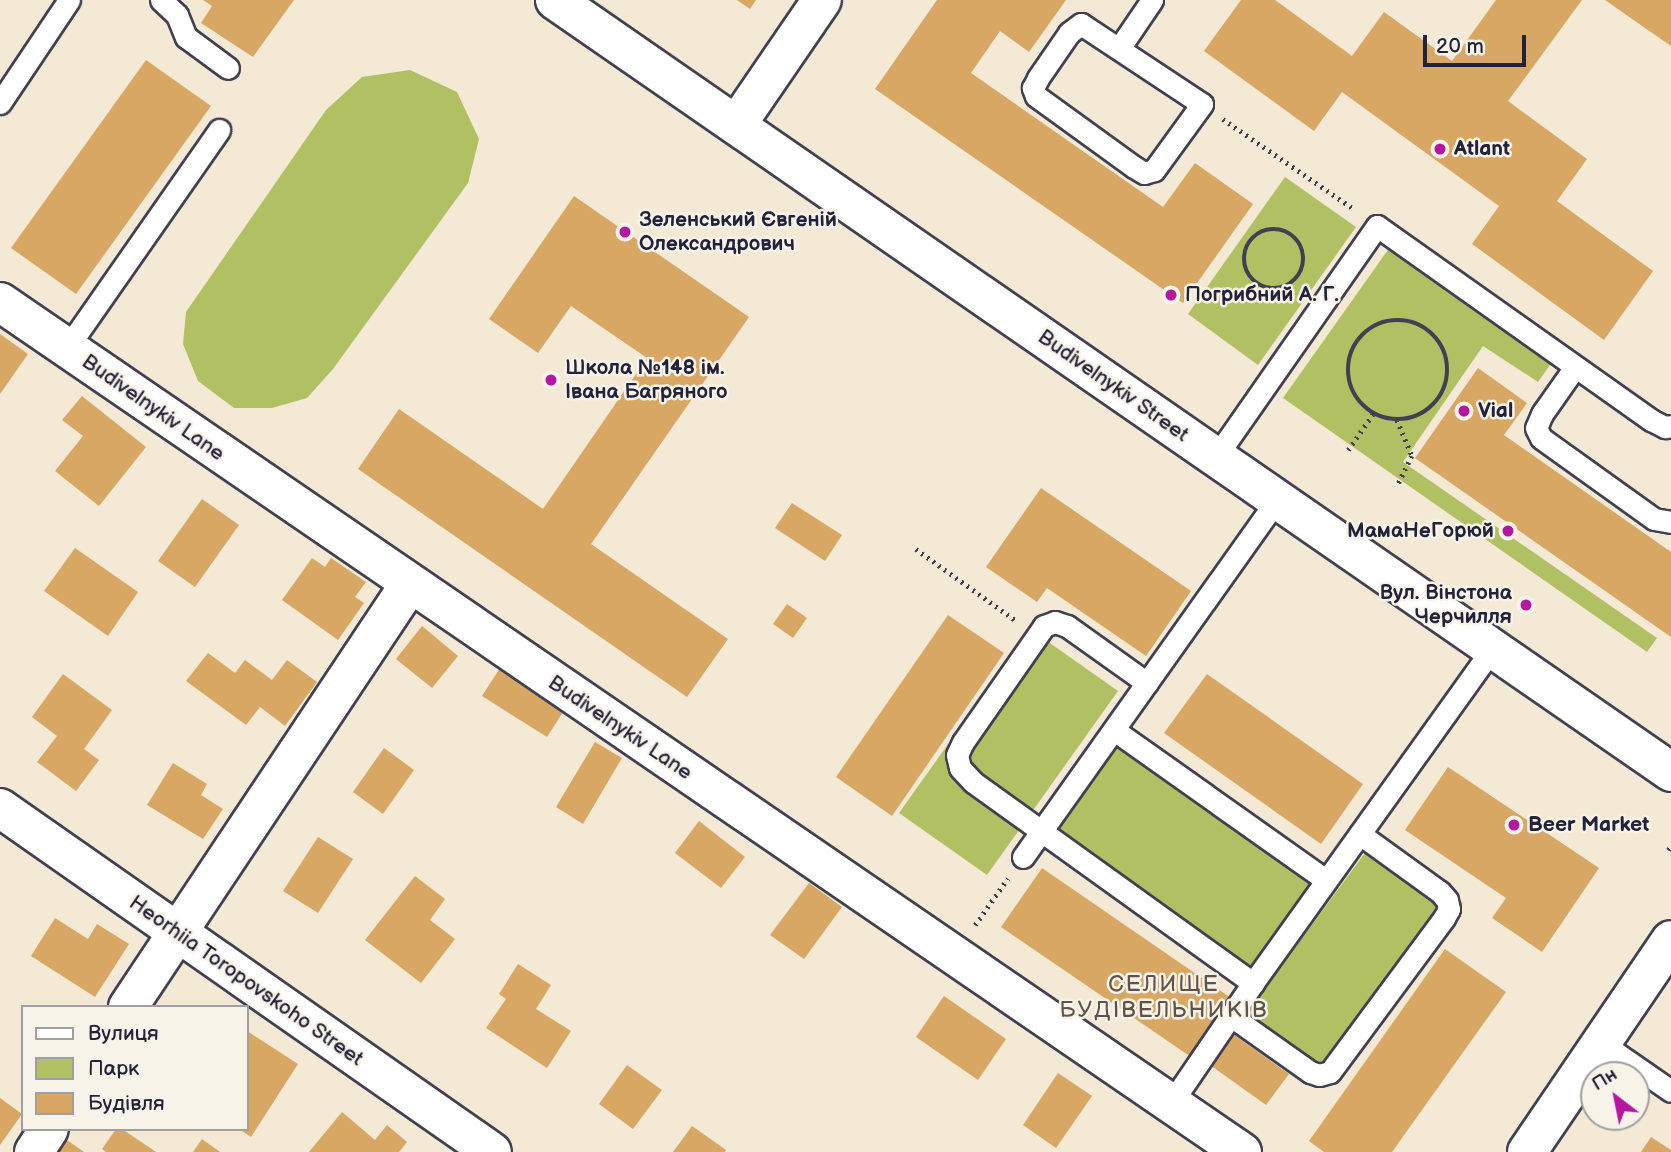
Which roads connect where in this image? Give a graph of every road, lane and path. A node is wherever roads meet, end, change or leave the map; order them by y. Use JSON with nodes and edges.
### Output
{"nodes":[{"id":1,"x":161,"y":0,"type":"edge"},
{"id":2,"x":555,"y":0,"type":"edge"},
{"id":3,"x":822,"y":0,"type":"edge"},
{"id":4,"x":1152,"y":0,"type":"edge"},
{"id":5,"x":64,"y":2,"type":"edge"},
{"id":6,"x":1120,"y":47,"type":"junction"},
{"id":7,"x":228,"y":68,"type":"dead end"},
{"id":8,"x":0,"y":103,"type":"edge"},
{"id":9,"x":1202,"y":104,"type":"junction"},
{"id":10,"x":737,"y":124,"type":"junction"},
{"id":11,"x":219,"y":130,"type":"dead end"},
{"id":12,"x":1377,"y":226,"type":"junction"},
{"id":13,"x":1256,"y":284,"type":"joint"},
{"id":14,"x":0,"y":302,"type":"edge"},
{"id":15,"x":66,"y":348,"type":"junction"},
{"id":16,"x":1575,"y":367,"type":"junction"},
{"id":17,"x":1373,"y":414,"type":"junction"},
{"id":18,"x":1397,"y":420,"type":"junction"},
{"id":19,"x":1671,"y":426,"type":"edge"},
{"id":20,"x":1348,"y":450,"type":"dead end"},
{"id":21,"x":1215,"y":458,"type":"junction"},
{"id":22,"x":1398,"y":485,"type":"dead end"},
{"id":23,"x":1277,"y":500,"type":"junction"},
{"id":24,"x":1671,"y":522,"type":"edge"},
{"id":25,"x":916,"y":549,"type":"dead end"},
{"id":26,"x":409,"y":585,"type":"junction"},
{"id":27,"x":1036,"y":635,"type":"junction"},
{"id":28,"x":1491,"y":650,"type":"junction"},
{"id":29,"x":1147,"y":683,"type":"junction"},
{"id":30,"x":1114,"y":730,"type":"junction"},
{"id":31,"x":1671,"y":772,"type":"edge"},
{"id":32,"x":0,"y":808,"type":"edge"},
{"id":33,"x":1042,"y":832,"type":"junction"},
{"id":34,"x":1360,"y":834,"type":"junction"},
{"id":35,"x":1023,"y":858,"type":"joint"},
{"id":36,"x":1326,"y":880,"type":"junction"},
{"id":37,"x":176,"y":934,"type":"junction"},
{"id":38,"x":1671,"y":940,"type":"edge"},
{"id":39,"x":953,"y":955,"type":"junction"},
{"id":40,"x":1253,"y":983,"type":"junction"},
{"id":41,"x":129,"y":1005,"type":"edge"},
{"id":42,"x":1231,"y":1017,"type":"junction"},
{"id":43,"x":1600,"y":1042,"type":"junction"},
{"id":44,"x":1671,"y":1091,"type":"edge"},
{"id":45,"x":1171,"y":1103,"type":"junction"},
{"id":46,"x":48,"y":1131,"type":"edge"},
{"id":47,"x":34,"y":1152,"type":"edge"},
{"id":48,"x":492,"y":1152,"type":"edge"},
{"id":49,"x":1242,"y":1152,"type":"edge"},
{"id":50,"x":1527,"y":1152,"type":"edge"}],
"edges":[{"from":1,"to":7,"type":"lane"},
{"from":2,"to":10,"type":"street","name":"Budivelnykiv Street"},
{"from":3,"to":10,"type":"street"},
{"from":4,"to":6,"type":"lane"},
{"from":5,"to":8,"type":"lane"},
{"from":6,"to":9,"type":"lane"},
{"from":6,"to":9,"type":"lane"},
{"from":9,"to":12,"type":"path"},
{"from":10,"to":21,"type":"street","name":"Budivelnykiv Street"},
{"from":11,"to":15,"type":"lane"},
{"from":12,"to":16,"type":"lane"},
{"from":12,"to":21,"type":"lane"},
{"from":13,"to":13,"type":"path"},
{"from":14,"to":15,"type":"street","name":"Budivelnykiv Lane"},
{"from":15,"to":26,"type":"street","name":"Budivelnykiv Lane"},
{"from":16,"to":19,"type":"lane"},
{"from":16,"to":24,"type":"lane"},
{"from":17,"to":18,"type":"path"},
{"from":17,"to":18,"type":"path"},
{"from":17,"to":20,"type":"path"},
{"from":18,"to":22,"type":"path"},
{"from":21,"to":23,"type":"street","name":"Budivelnykiv Street"},
{"from":23,"to":28,"type":"street","name":"Budivelnykiv Street"},
{"from":23,"to":29,"type":"lane"},
{"from":25,"to":27,"type":"path"},
{"from":26,"to":37,"type":"street"},
{"from":26,"to":39,"type":"street","name":"Budivelnykiv Lane"},
{"from":27,"to":29,"type":"lane"},
{"from":27,"to":33,"type":"lane"},
{"from":28,"to":31,"type":"street","name":"Budivelnykiv Street"},
{"from":28,"to":34,"type":"lane"},
{"from":29,"to":30,"type":"lane"},
{"from":30,"to":33,"type":"lane"},
{"from":30,"to":36,"type":"lane"},
{"from":32,"to":37,"type":"street","name":"Heorhiia Toropovskoho Street"},
{"from":33,"to":35,"type":"lane"},
{"from":33,"to":40,"type":"lane"},
{"from":34,"to":36,"type":"lane"},
{"from":34,"to":42,"type":"lane"},
{"from":35,"to":39,"type":"path"},
{"from":36,"to":40,"type":"lane"},
{"from":37,"to":41,"type":"street"},
{"from":37,"to":48,"type":"street","name":"Heorhiia Toropovskoho Street"},
{"from":38,"to":43,"type":"street"},
{"from":39,"to":45,"type":"street","name":"Budivelnykiv Lane"},
{"from":40,"to":42,"type":"lane"},
{"from":42,"to":45,"type":"lane"},
{"from":43,"to":44,"type":"lane"},
{"from":43,"to":50,"type":"street"},
{"from":45,"to":49,"type":"street","name":"Budivelnykiv Lane"},
{"from":46,"to":47,"type":"street"}]}
